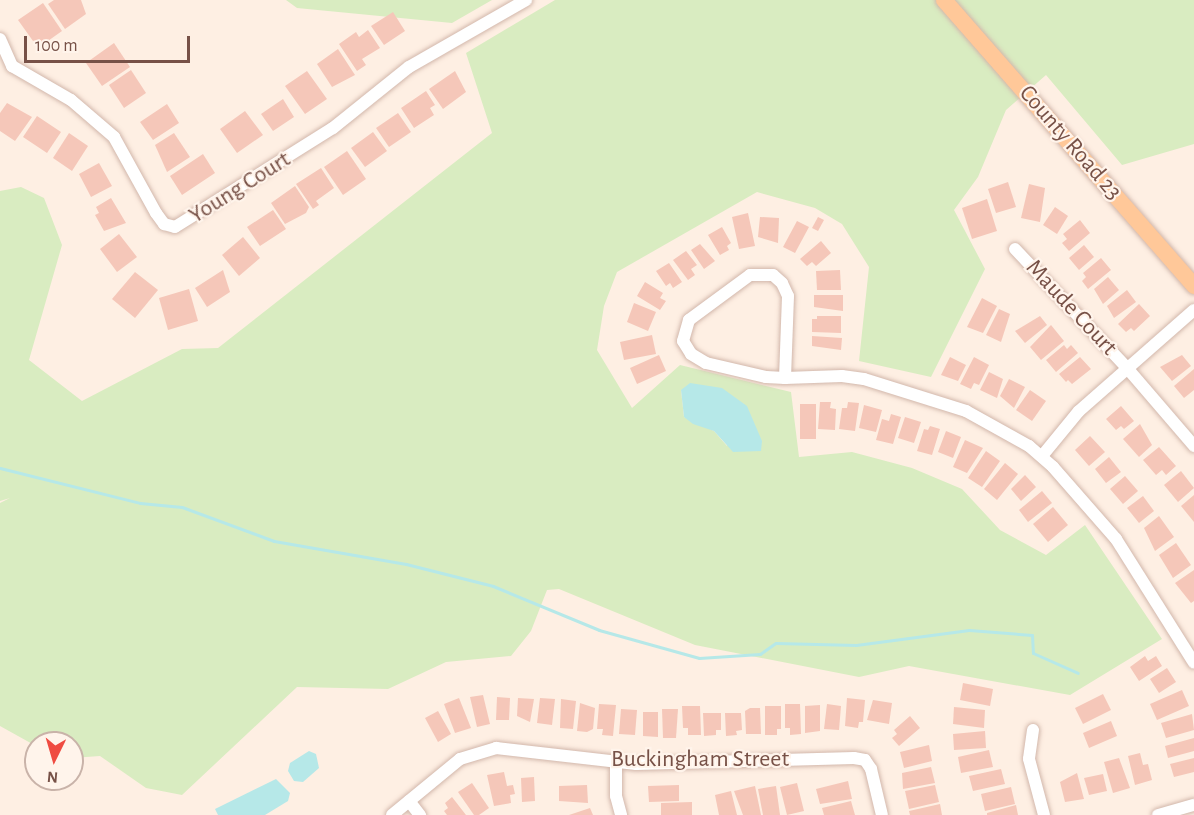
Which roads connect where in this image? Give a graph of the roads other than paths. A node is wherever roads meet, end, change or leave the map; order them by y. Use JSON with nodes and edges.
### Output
{"nodes":[{"id":1,"x":526,"y":0,"type":"edge"},
{"id":2,"x":944,"y":0,"type":"edge"},
{"id":3,"x":0,"y":39,"type":"edge"},
{"id":4,"x":1015,"y":249,"type":"dead end"},
{"id":5,"x":1194,"y":286,"type":"edge"},
{"id":6,"x":1194,"y":310,"type":"edge"},
{"id":7,"x":1127,"y":368,"type":"junction"},
{"id":8,"x":785,"y":378,"type":"junction"},
{"id":9,"x":1194,"y":446,"type":"edge"},
{"id":10,"x":1042,"y":456,"type":"junction"},
{"id":11,"x":1194,"y":663,"type":"edge"},
{"id":12,"x":1033,"y":730,"type":"dead end"},
{"id":13,"x":616,"y":763,"type":"junction"},
{"id":14,"x":409,"y":801,"type":"junction"},
{"id":15,"x":1194,"y":806,"type":"edge"},
{"id":16,"x":392,"y":815,"type":"edge"},
{"id":17,"x":420,"y":815,"type":"edge"},
{"id":18,"x":621,"y":815,"type":"edge"},
{"id":19,"x":882,"y":815,"type":"edge"},
{"id":20,"x":1044,"y":815,"type":"edge"},
{"id":21,"x":1158,"y":815,"type":"edge"}],
"edges":[{"from":1,"to":3,"type":"street","name":"Young Court"},
{"from":2,"to":5,"type":"main road","name":"County Road 23"},
{"from":4,"to":7,"type":"street","name":"Maude Court"},
{"from":6,"to":7,"type":"street"},
{"from":7,"to":9,"type":"street","name":"Maude Court"},
{"from":7,"to":10,"type":"street"},
{"from":8,"to":8,"type":"street"},
{"from":8,"to":10,"type":"street"},
{"from":10,"to":11,"type":"street"},
{"from":12,"to":20,"type":"street"},
{"from":13,"to":14,"type":"street","name":"Buckingham Street"},
{"from":13,"to":18,"type":"street"},
{"from":13,"to":19,"type":"street","name":"Buckingham Street"},
{"from":14,"to":16,"type":"street","name":"Buckingham Street"},
{"from":14,"to":17,"type":"street"},
{"from":15,"to":21,"type":"street"}]}
